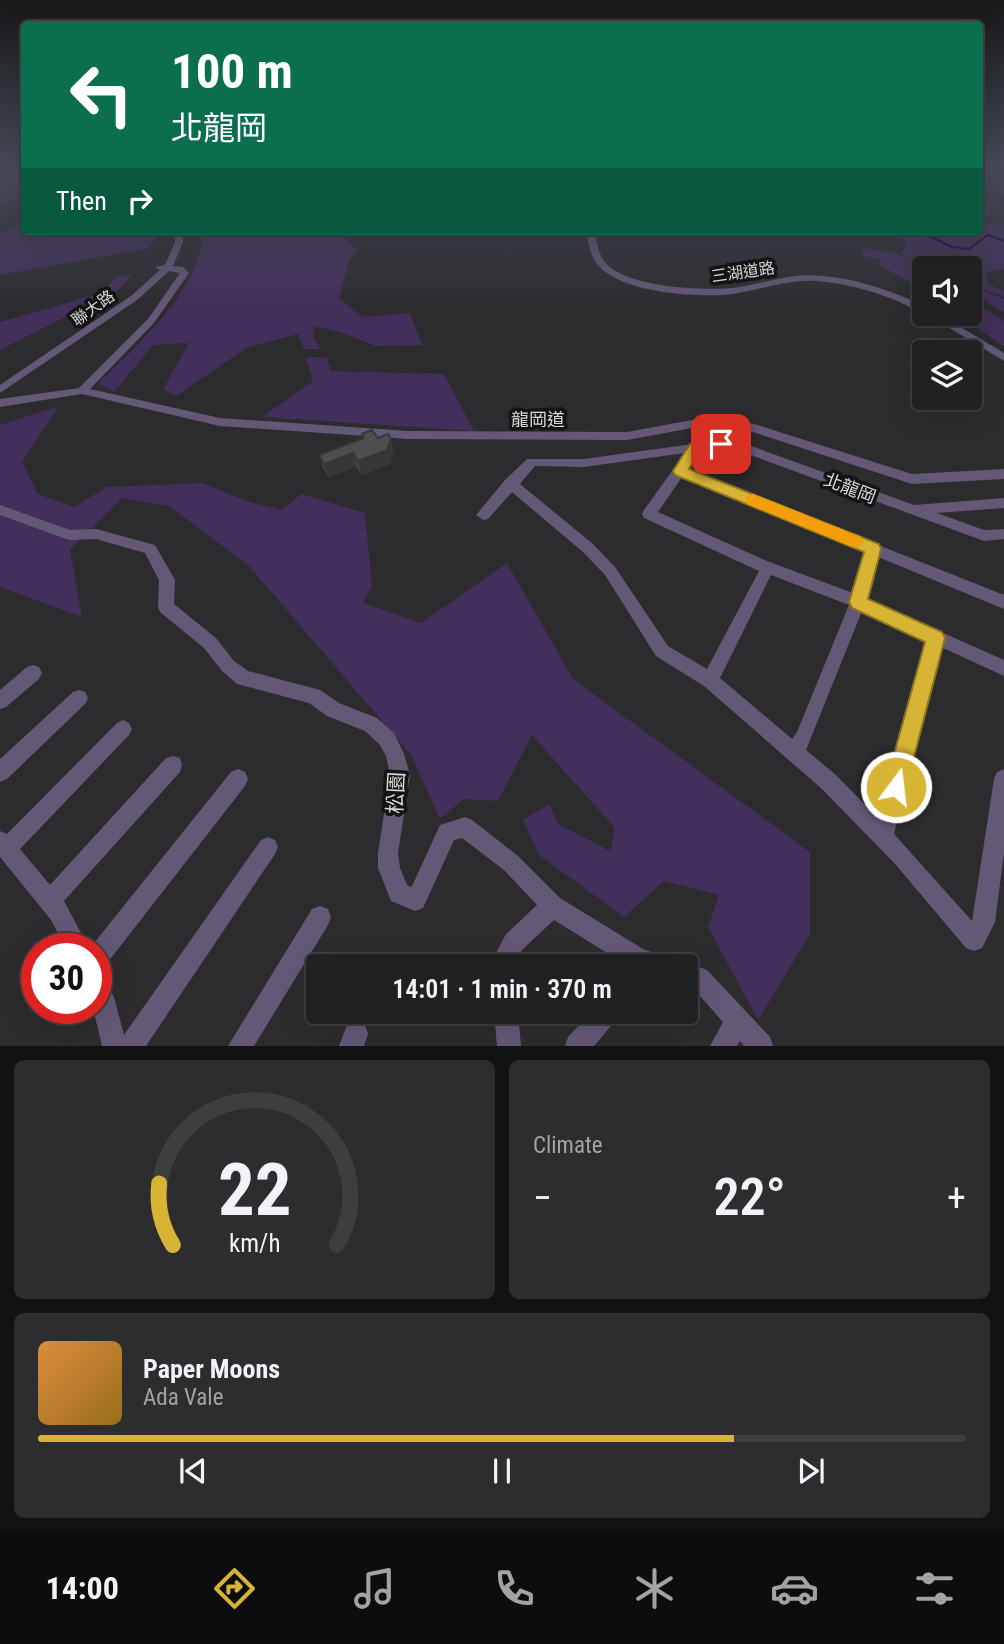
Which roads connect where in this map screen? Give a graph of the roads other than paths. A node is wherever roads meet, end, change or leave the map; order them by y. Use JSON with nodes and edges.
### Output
{"nodes":[{"id":1,"x":171,"y":235,"type":"edge"},
{"id":2,"x":178,"y":235,"type":"edge"},
{"id":3,"x":591,"y":235,"type":"edge"},
{"id":4,"x":172,"y":249,"type":"junction"},
{"id":5,"x":163,"y":267,"type":"junction"},
{"id":6,"x":912,"y":305,"type":"edge"},
{"id":7,"x":951,"y":326,"type":"edge"},
{"id":8,"x":1004,"y":358,"type":"edge"},
{"id":9,"x":0,"y":381,"type":"edge"},
{"id":10,"x":0,"y":390,"type":"edge"},
{"id":11,"x":82,"y":391,"type":"junction"},
{"id":12,"x":0,"y":403,"type":"edge"},
{"id":13,"x":695,"y":448,"type":"junction"},
{"id":14,"x":680,"y":471,"type":"junction"},
{"id":15,"x":1004,"y":474,"type":"edge"},
{"id":16,"x":510,"y":482,"type":"junction"},
{"id":17,"x":1004,"y":503,"type":"edge"},
{"id":18,"x":0,"y":510,"type":"edge"},
{"id":19,"x":910,"y":510,"type":"junction"},
{"id":20,"x":483,"y":515,"type":"dead end"},
{"id":21,"x":1004,"y":534,"type":"edge"},
{"id":22,"x":873,"y":549,"type":"junction"},
{"id":23,"x":768,"y":567,"type":"junction"},
{"id":24,"x":858,"y":602,"type":"junction"},
{"id":25,"x":1004,"y":602,"type":"edge"},
{"id":26,"x":935,"y":638,"type":"junction"},
{"id":27,"x":1004,"y":668,"type":"edge"},
{"id":28,"x":33,"y":673,"type":"dead end"},
{"id":29,"x":710,"y":680,"type":"junction"},
{"id":30,"x":79,"y":698,"type":"dead end"},
{"id":31,"x":0,"y":701,"type":"edge"},
{"id":32,"x":123,"y":729,"type":"dead end"},
{"id":33,"x":794,"y":752,"type":"junction"},
{"id":34,"x":173,"y":765,"type":"dead end"},
{"id":35,"x":0,"y":772,"type":"edge"},
{"id":36,"x":238,"y":779,"type":"dead end"},
{"id":37,"x":1004,"y":779,"type":"edge"},
{"id":38,"x":883,"y":836,"type":"junction"},
{"id":39,"x":3,"y":845,"type":"edge"},
{"id":40,"x":268,"y":847,"type":"dead end"},
{"id":41,"x":50,"y":901,"type":"junction"},
{"id":42,"x":552,"y":906,"type":"junction"},
{"id":43,"x":320,"y":917,"type":"dead end"},
{"id":44,"x":70,"y":933,"type":"edge"},
{"id":45,"x":112,"y":939,"type":"edge"},
{"id":46,"x":508,"y":954,"type":"edge"},
{"id":47,"x":628,"y":954,"type":"edge"},
{"id":48,"x":698,"y":978,"type":"edge"},
{"id":49,"x":738,"y":1021,"type":"junction"},
{"id":50,"x":109,"y":1024,"type":"edge"},
{"id":51,"x":507,"y":1024,"type":"edge"},
{"id":52,"x":595,"y":1024,"type":"edge"},
{"id":53,"x":114,"y":1045,"type":"edge"},
{"id":54,"x":131,"y":1045,"type":"edge"},
{"id":55,"x":240,"y":1045,"type":"edge"},
{"id":56,"x":509,"y":1045,"type":"edge"},
{"id":57,"x":577,"y":1045,"type":"edge"},
{"id":58,"x":722,"y":1045,"type":"edge"},
{"id":59,"x":761,"y":1045,"type":"edge"}],
"edges":[{"from":1,"to":4,"type":"street","name":"聯大路"},
{"from":2,"to":4,"type":"street","name":"聯大路"},
{"from":3,"to":6,"type":"street","name":"三湖道路"},
{"from":4,"to":5,"type":"street","name":"聯大路"},
{"from":5,"to":9,"type":"street","name":"聯大路"},
{"from":5,"to":10,"type":"street","name":"聯大路"},
{"from":5,"to":11,"type":"street"},
{"from":7,"to":8,"type":"street"},
{"from":11,"to":12,"type":"street","name":"龍岡道"},
{"from":11,"to":15,"type":"street","name":"龍岡道"},
{"from":13,"to":14,"type":"street"},
{"from":13,"to":16,"type":"street","name":"北龍岡"},
{"from":13,"to":19,"type":"street","name":"北龍岡"},
{"from":14,"to":22,"type":"street"},
{"from":14,"to":23,"type":"street"},
{"from":16,"to":20,"type":"street","name":"北龍岡"},
{"from":16,"to":29,"type":"street"},
{"from":17,"to":19,"type":"street"},
{"from":18,"to":42,"type":"street","name":"松園"},
{"from":19,"to":21,"type":"street","name":"北龍岡"},
{"from":22,"to":24,"type":"street"},
{"from":22,"to":25,"type":"street"},
{"from":23,"to":24,"type":"street"},
{"from":23,"to":29,"type":"street"},
{"from":24,"to":26,"type":"street"},
{"from":24,"to":33,"type":"street"},
{"from":26,"to":27,"type":"street"},
{"from":26,"to":38,"type":"street"},
{"from":28,"to":31,"type":"street"},
{"from":29,"to":33,"type":"street"},
{"from":30,"to":35,"type":"street"},
{"from":32,"to":39,"type":"street"},
{"from":33,"to":38,"type":"street"},
{"from":34,"to":41,"type":"street"},
{"from":36,"to":45,"type":"street"},
{"from":37,"to":38,"type":"street"},
{"from":39,"to":41,"type":"street"},
{"from":40,"to":54,"type":"street"},
{"from":41,"to":44,"type":"street"},
{"from":42,"to":46,"type":"street"},
{"from":42,"to":47,"type":"street","name":"松園"},
{"from":43,"to":55,"type":"street"},
{"from":48,"to":49,"type":"street"},
{"from":49,"to":58,"type":"street"},
{"from":49,"to":59,"type":"street"},
{"from":50,"to":53,"type":"street"},
{"from":51,"to":56,"type":"street"},
{"from":52,"to":57,"type":"street"}]}
